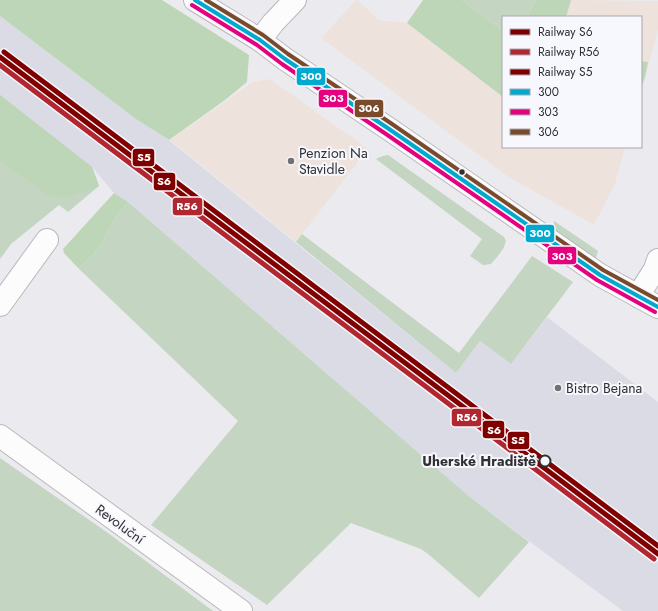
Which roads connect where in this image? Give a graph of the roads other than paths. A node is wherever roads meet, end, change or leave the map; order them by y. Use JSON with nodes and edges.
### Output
{"nodes":[{"id":1,"x":195,"y":0,"type":"edge"},
{"id":2,"x":295,"y":0,"type":"edge"},
{"id":3,"x":260,"y":40,"type":"junction"},
{"id":4,"x":47,"y":240,"type":"dead end"},
{"id":5,"x":658,"y":260,"type":"edge"},
{"id":6,"x":638,"y":296,"type":"junction"},
{"id":7,"x":0,"y":305,"type":"edge"},
{"id":8,"x":658,"y":307,"type":"edge"},
{"id":9,"x":0,"y":436,"type":"edge"},
{"id":10,"x":241,"y":611,"type":"edge"}],
"edges":[{"from":1,"to":3,"type":"street"},
{"from":2,"to":3,"type":"street"},
{"from":3,"to":6,"type":"street"},
{"from":4,"to":7,"type":"street"},
{"from":5,"to":6,"type":"street"},
{"from":6,"to":8,"type":"street"},
{"from":9,"to":10,"type":"street","name":"Revoluční"}]}
